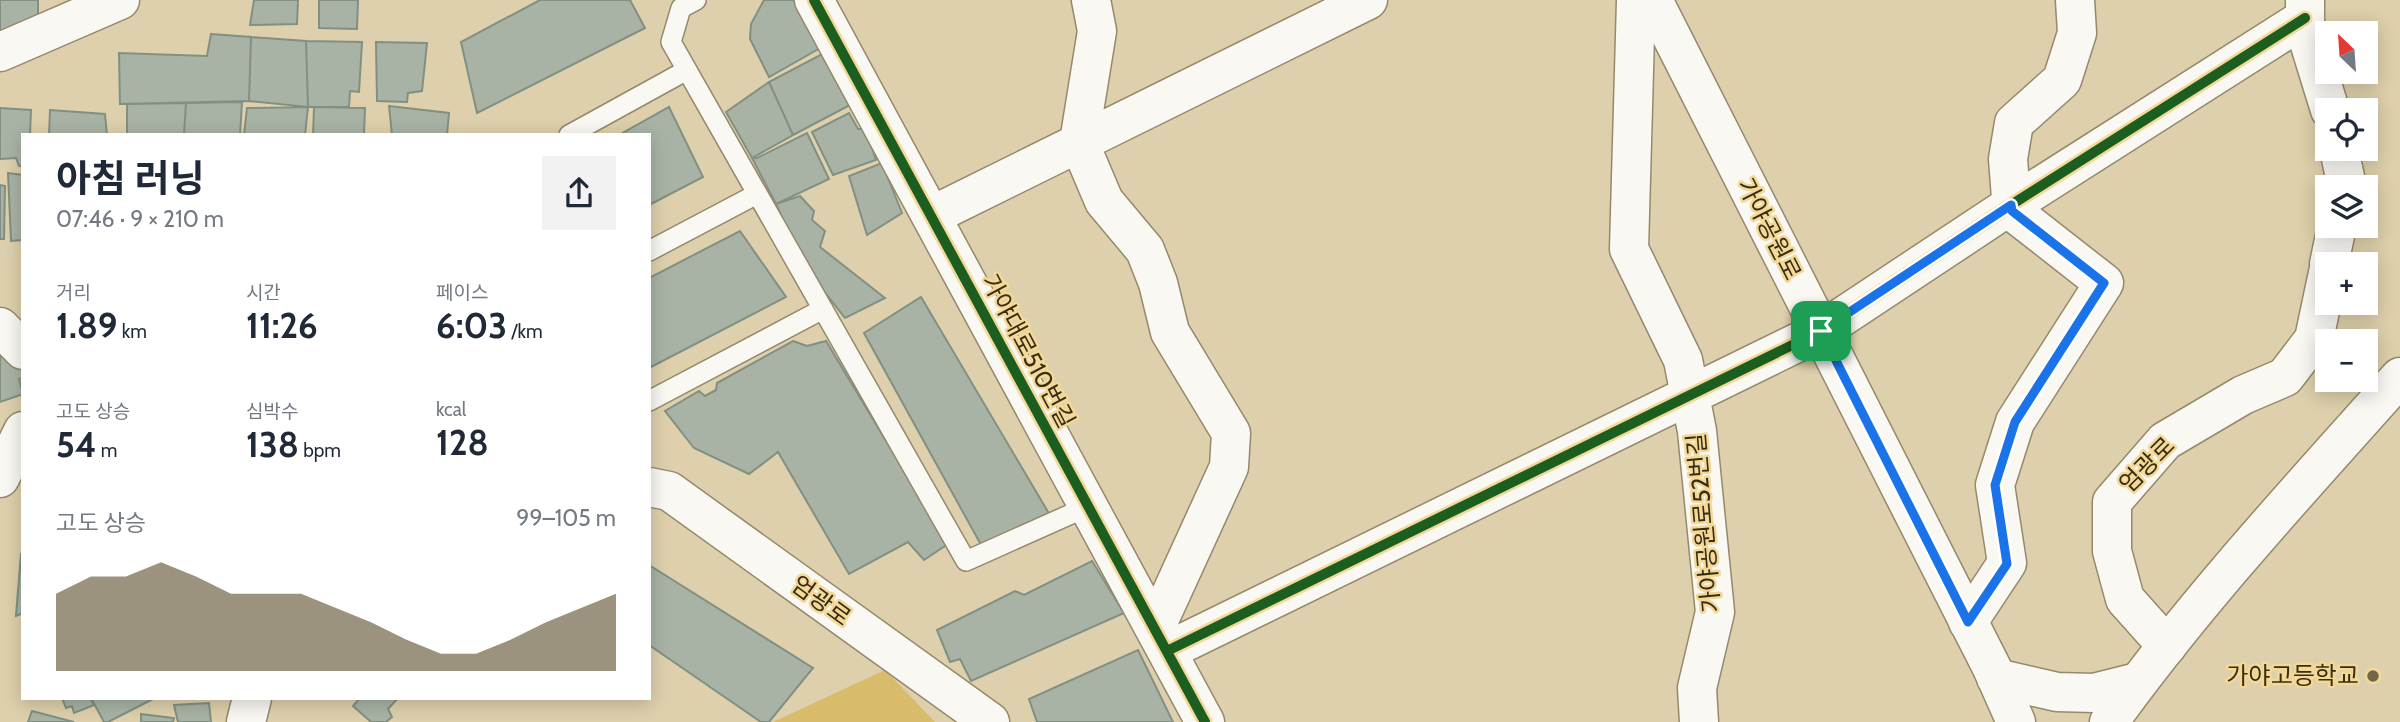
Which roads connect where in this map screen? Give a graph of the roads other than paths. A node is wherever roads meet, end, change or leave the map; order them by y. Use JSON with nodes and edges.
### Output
{"nodes":[{"id":1,"x":120,"y":0,"type":"edge"},
{"id":2,"x":814,"y":0,"type":"edge"},
{"id":3,"x":1091,"y":0,"type":"edge"},
{"id":4,"x":1367,"y":0,"type":"edge"},
{"id":5,"x":1636,"y":0,"type":"edge"},
{"id":6,"x":1653,"y":0,"type":"edge"},
{"id":7,"x":2075,"y":0,"type":"edge"},
{"id":8,"x":685,"y":3,"type":"edge"},
{"id":9,"x":2305,"y":9,"type":"edge"},
{"id":10,"x":0,"y":52,"type":"edge"},
{"id":11,"x":687,"y":70,"type":"junction"},
{"id":12,"x":2326,"y":98,"type":"edge"},
{"id":13,"x":573,"y":133,"type":"edge"},
{"id":14,"x":1079,"y":142,"type":"junction"},
{"id":15,"x":757,"y":194,"type":"junction"},
{"id":16,"x":2011,"y":205,"type":"junction"},
{"id":17,"x":931,"y":216,"type":"junction"},
{"id":18,"x":651,"y":250,"type":"edge"},
{"id":19,"x":823,"y":309,"type":"junction"},
{"id":20,"x":2319,"y":315,"type":"edge"},
{"id":21,"x":0,"y":327,"type":"edge"},
{"id":22,"x":1821,"y":331,"type":"junction"},
{"id":23,"x":21,"y":348,"type":"edge"},
{"id":24,"x":2400,"y":377,"type":"edge"},
{"id":25,"x":1690,"y":395,"type":"junction"},
{"id":26,"x":651,"y":400,"type":"edge"},
{"id":27,"x":21,"y":435,"type":"edge"},
{"id":28,"x":0,"y":478,"type":"edge"},
{"id":29,"x":651,"y":487,"type":"edge"},
{"id":30,"x":1089,"y":506,"type":"junction"},
{"id":31,"x":1968,"y":622,"type":"junction"},
{"id":32,"x":1161,"y":640,"type":"junction"},
{"id":33,"x":2167,"y":646,"type":"junction"},
{"id":34,"x":1996,"y":678,"type":"junction"},
{"id":35,"x":2138,"y":682,"type":"junction"},
{"id":36,"x":252,"y":700,"type":"edge"},
{"id":37,"x":246,"y":722,"type":"edge"},
{"id":38,"x":990,"y":722,"type":"edge"},
{"id":39,"x":1205,"y":722,"type":"edge"},
{"id":40,"x":1699,"y":722,"type":"edge"},
{"id":41,"x":2015,"y":722,"type":"edge"},
{"id":42,"x":2109,"y":722,"type":"edge"}],
"edges":[{"from":1,"to":10,"type":"street"},
{"from":2,"to":17,"type":"street","name":"가야대로510번길"},
{"from":3,"to":14,"type":"street"},
{"from":4,"to":14,"type":"street"},
{"from":5,"to":25,"type":"street","name":"가야공원로52번길"},
{"from":6,"to":22,"type":"street","name":"가야공원로"},
{"from":7,"to":16,"type":"street"},
{"from":8,"to":11,"type":"lane"},
{"from":9,"to":12,"type":"street"},
{"from":9,"to":16,"type":"street"},
{"from":11,"to":13,"type":"lane"},
{"from":11,"to":15,"type":"lane"},
{"from":14,"to":17,"type":"street"},
{"from":14,"to":32,"type":"street"},
{"from":15,"to":18,"type":"lane"},
{"from":15,"to":19,"type":"lane"},
{"from":16,"to":22,"type":"street"},
{"from":16,"to":31,"type":"street"},
{"from":17,"to":30,"type":"street","name":"가야대로510번길"},
{"from":19,"to":26,"type":"lane"},
{"from":19,"to":30,"type":"lane"},
{"from":20,"to":33,"type":"street","name":"엄광로"},
{"from":21,"to":23,"type":"street"},
{"from":22,"to":25,"type":"street"},
{"from":22,"to":31,"type":"street","name":"가야공원로"},
{"from":24,"to":33,"type":"street"},
{"from":25,"to":32,"type":"street"},
{"from":25,"to":40,"type":"street","name":"가야공원로52번길"},
{"from":27,"to":28,"type":"street"},
{"from":29,"to":38,"type":"street","name":"엄광로"},
{"from":30,"to":32,"type":"street","name":"가야대로510번길"},
{"from":31,"to":34,"type":"street","name":"가야공원로"},
{"from":32,"to":39,"type":"street","name":"가야대로510번길"},
{"from":33,"to":35,"type":"street"},
{"from":34,"to":35,"type":"street"},
{"from":34,"to":41,"type":"street","name":"가야공원로"},
{"from":35,"to":42,"type":"street"},
{"from":36,"to":37,"type":"street"}]}
